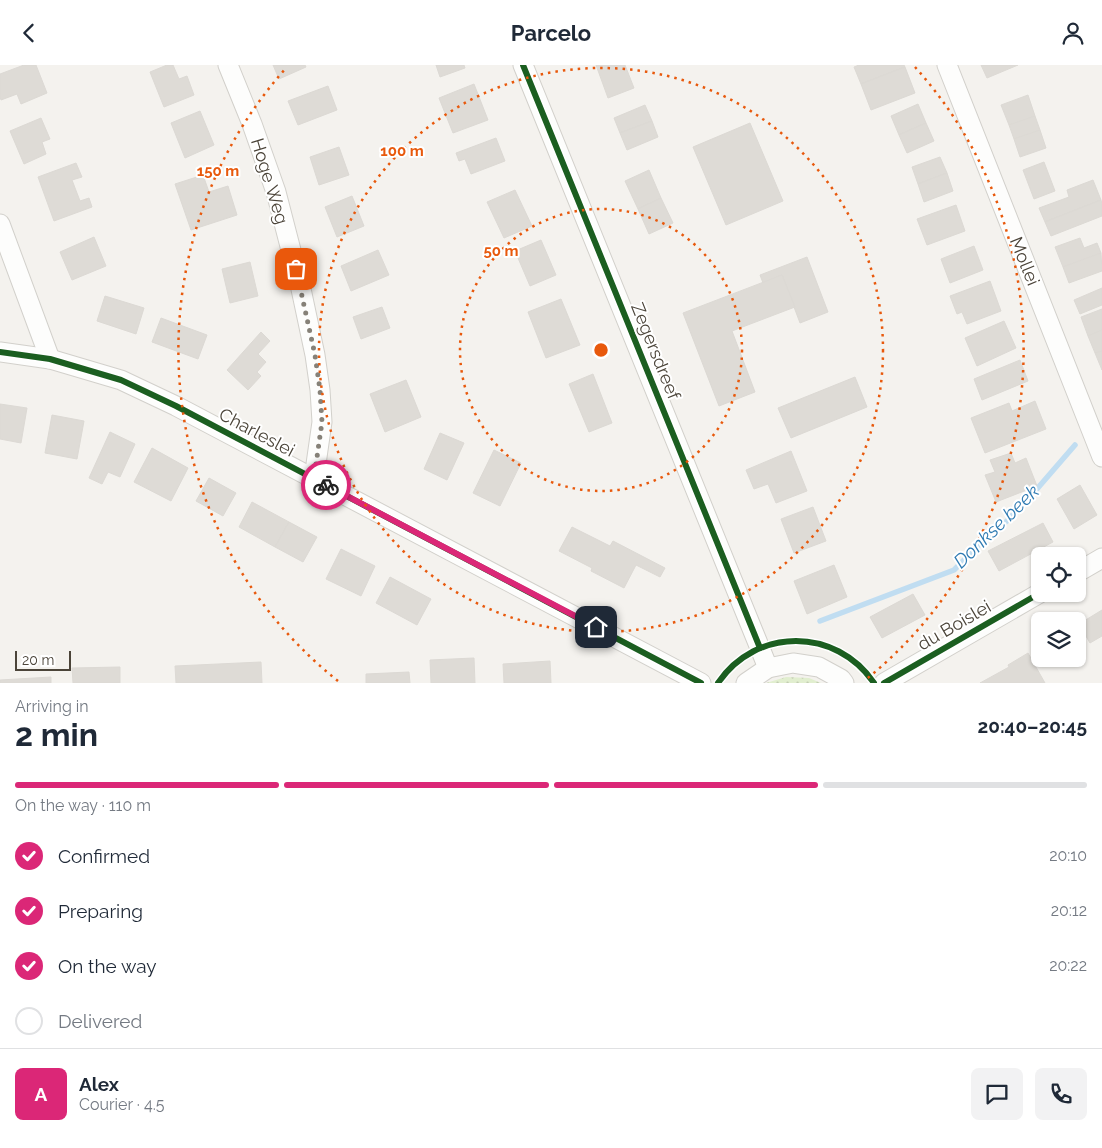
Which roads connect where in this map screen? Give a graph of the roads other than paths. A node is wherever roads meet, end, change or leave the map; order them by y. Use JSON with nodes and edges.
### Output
{"nodes":[{"id":1,"x":228,"y":65,"type":"edge"},
{"id":2,"x":523,"y":65,"type":"edge"},
{"id":3,"x":947,"y":65,"type":"edge"},
{"id":4,"x":0,"y":224,"type":"edge"},
{"id":5,"x":0,"y":352,"type":"edge"},
{"id":6,"x":50,"y":359,"type":"junction"},
{"id":7,"x":1102,"y":457,"type":"edge"},
{"id":8,"x":314,"y":478,"type":"junction"},
{"id":9,"x":1102,"y":558,"type":"edge"},
{"id":10,"x":1086,"y":567,"type":"edge"},
{"id":11,"x":1031,"y":598,"type":"edge"},
{"id":12,"x":768,"y":668,"type":"junction"},
{"id":13,"x":701,"y":683,"type":"edge"},
{"id":14,"x":746,"y":683,"type":"edge"},
{"id":15,"x":844,"y":683,"type":"edge"},
{"id":16,"x":884,"y":683,"type":"edge"}],
"edges":[{"from":1,"to":8,"type":"street","name":"Hoge Weg"},
{"from":2,"to":12,"type":"street","name":"Zegersdreef"},
{"from":3,"to":7,"type":"street","name":"Mollei"},
{"from":4,"to":6,"type":"street"},
{"from":5,"to":6,"type":"street","name":"Charleslei"},
{"from":6,"to":8,"type":"street","name":"Charleslei"},
{"from":8,"to":13,"type":"street","name":"Charleslei"},
{"from":9,"to":10,"type":"street"},
{"from":11,"to":16,"type":"street","name":"du Boislei"},
{"from":12,"to":14,"type":"street"},
{"from":12,"to":15,"type":"street"}]}
